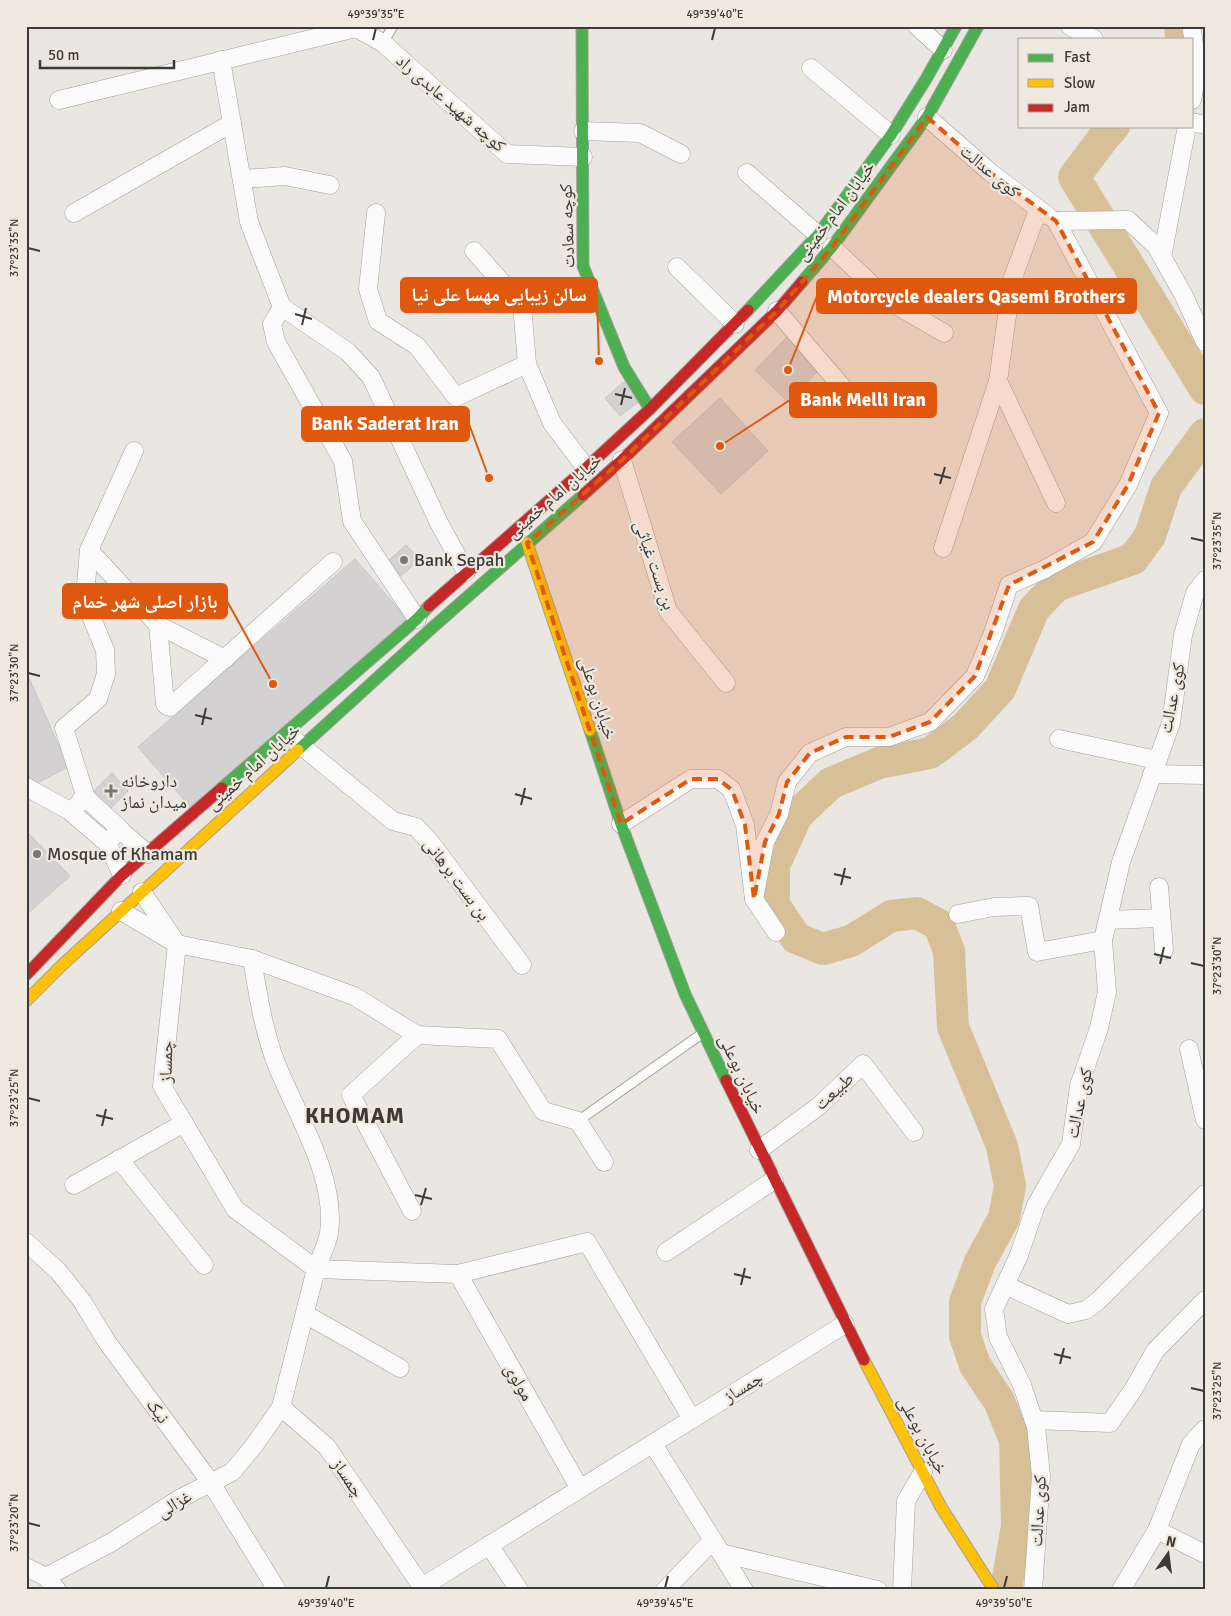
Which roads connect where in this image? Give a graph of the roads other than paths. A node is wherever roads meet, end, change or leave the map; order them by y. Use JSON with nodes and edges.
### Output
{"nodes":[{"id":1,"x":394,"y":26,"type":"edge"},
{"id":2,"x":582,"y":26,"type":"edge"},
{"id":3,"x":917,"y":26,"type":"edge"},
{"id":4,"x":956,"y":26,"type":"edge"},
{"id":5,"x":978,"y":26,"type":"edge"},
{"id":6,"x":1070,"y":26,"type":"edge"},
{"id":7,"x":1191,"y":26,"type":"edge"},
{"id":8,"x":1092,"y":38,"type":"edge"},
{"id":9,"x":383,"y":44,"type":"junction"},
{"id":10,"x":943,"y":50,"type":"junction"},
{"id":11,"x":221,"y":60,"type":"junction"},
{"id":12,"x":811,"y":68,"type":"dead end"},
{"id":13,"x":1194,"y":91,"type":"edge"},
{"id":14,"x":59,"y":100,"type":"dead end"},
{"id":15,"x":927,"y":116,"type":"junction"},
{"id":16,"x":232,"y":123,"type":"junction"},
{"id":17,"x":1187,"y":128,"type":"edge"},
{"id":18,"x":583,"y":132,"type":"junction"},
{"id":19,"x":891,"y":135,"type":"junction"},
{"id":20,"x":682,"y":154,"type":"dead end"},
{"id":21,"x":583,"y":157,"type":"junction"},
{"id":22,"x":748,"y":173,"type":"dead end"},
{"id":23,"x":242,"y":179,"type":"junction"},
{"id":24,"x":330,"y":185,"type":"dead end"},
{"id":25,"x":1038,"y":210,"type":"junction"},
{"id":26,"x":376,"y":212,"type":"dead end"},
{"id":27,"x":74,"y":213,"type":"dead end"},
{"id":28,"x":1056,"y":221,"type":"junction"},
{"id":29,"x":818,"y":235,"type":"junction"},
{"id":30,"x":832,"y":247,"type":"junction"},
{"id":31,"x":474,"y":251,"type":"dead end"},
{"id":32,"x":1162,"y":257,"type":"junction"},
{"id":33,"x":677,"y":267,"type":"dead end"},
{"id":34,"x":282,"y":307,"type":"junction"},
{"id":35,"x":777,"y":311,"type":"junction"},
{"id":36,"x":735,"y":324,"type":"junction"},
{"id":37,"x":944,"y":333,"type":"dead end"},
{"id":38,"x":1205,"y":342,"type":"edge"},
{"id":39,"x":527,"y":364,"type":"junction"},
{"id":40,"x":998,"y":381,"type":"junction"},
{"id":41,"x":856,"y":403,"type":"dead end"},
{"id":42,"x":650,"y":409,"type":"junction"},
{"id":43,"x":134,"y":451,"type":"dead end"},
{"id":44,"x":622,"y":460,"type":"junction"},
{"id":45,"x":586,"y":468,"type":"junction"},
{"id":46,"x":1056,"y":503,"type":"dead end"},
{"id":47,"x":527,"y":543,"type":"junction"},
{"id":48,"x":943,"y":548,"type":"dead end"},
{"id":49,"x":89,"y":550,"type":"junction"},
{"id":50,"x":333,"y":562,"type":"dead end"},
{"id":51,"x":466,"y":572,"type":"junction"},
{"id":52,"x":1205,"y":580,"type":"edge"},
{"id":53,"x":417,"y":619,"type":"junction"},
{"id":54,"x":158,"y":626,"type":"junction"},
{"id":55,"x":224,"y":659,"type":"junction"},
{"id":56,"x":726,"y":683,"type":"dead end"},
{"id":57,"x":287,"y":732,"type":"junction"},
{"id":58,"x":1059,"y":739,"type":"dead end"},
{"id":59,"x":301,"y":746,"type":"junction"},
{"id":60,"x":1155,"y":767,"type":"junction"},
{"id":61,"x":1205,"y":775,"type":"edge"},
{"id":62,"x":31,"y":794,"type":"edge"},
{"id":63,"x":86,"y":798,"type":"junction"},
{"id":64,"x":72,"y":812,"type":"junction"},
{"id":65,"x":621,"y":824,"type":"junction"},
{"id":66,"x":120,"y":830,"type":"junction"},
{"id":67,"x":107,"y":843,"type":"junction"},
{"id":68,"x":156,"y":863,"type":"junction"},
{"id":69,"x":122,"y":875,"type":"junction"},
{"id":70,"x":1160,"y":887,"type":"dead end"},
{"id":71,"x":142,"y":892,"type":"junction"},
{"id":72,"x":754,"y":899,"type":"junction"},
{"id":73,"x":121,"y":911,"type":"junction"},
{"id":74,"x":958,"y":914,"type":"dead end"},
{"id":75,"x":1162,"y":918,"type":"junction"},
{"id":76,"x":1108,"y":920,"type":"junction"},
{"id":77,"x":776,"y":932,"type":"dead end"},
{"id":78,"x":1103,"y":940,"type":"junction"},
{"id":79,"x":177,"y":944,"type":"junction"},
{"id":80,"x":1164,"y":950,"type":"dead end"},
{"id":81,"x":252,"y":959,"type":"junction"},
{"id":82,"x":522,"y":965,"type":"dead end"},
{"id":83,"x":26,"y":974,"type":"edge"},
{"id":84,"x":26,"y":1001,"type":"edge"},
{"id":85,"x":704,"y":1033,"type":"junction"},
{"id":86,"x":417,"y":1035,"type":"junction"},
{"id":87,"x":1189,"y":1049,"type":"dead end"},
{"id":88,"x":1205,"y":1120,"type":"edge"},
{"id":89,"x":578,"y":1121,"type":"junction"},
{"id":90,"x":184,"y":1123,"type":"junction"},
{"id":91,"x":914,"y":1132,"type":"dead end"},
{"id":92,"x":759,"y":1150,"type":"junction"},
{"id":93,"x":120,"y":1159,"type":"junction"},
{"id":94,"x":604,"y":1162,"type":"dead end"},
{"id":95,"x":774,"y":1180,"type":"junction"},
{"id":96,"x":74,"y":1185,"type":"dead end"},
{"id":97,"x":1205,"y":1194,"type":"edge"},
{"id":98,"x":412,"y":1211,"type":"dead end"},
{"id":99,"x":26,"y":1242,"type":"edge"},
{"id":100,"x":666,"y":1252,"type":"dead end"},
{"id":101,"x":204,"y":1265,"type":"dead end"},
{"id":102,"x":316,"y":1269,"type":"junction"},
{"id":103,"x":458,"y":1274,"type":"junction"},
{"id":104,"x":1005,"y":1285,"type":"junction"},
{"id":105,"x":1205,"y":1300,"type":"edge"},
{"id":106,"x":305,"y":1314,"type":"junction"},
{"id":107,"x":844,"y":1324,"type":"junction"},
{"id":108,"x":400,"y":1368,"type":"dead end"},
{"id":109,"x":281,"y":1408,"type":"junction"},
{"id":110,"x":692,"y":1419,"type":"junction"},
{"id":111,"x":1034,"y":1420,"type":"junction"},
{"id":112,"x":1205,"y":1430,"type":"edge"},
{"id":113,"x":653,"y":1444,"type":"junction"},
{"id":114,"x":923,"y":1472,"type":"junction"},
{"id":115,"x":211,"y":1482,"type":"junction"},
{"id":116,"x":580,"y":1489,"type":"junction"},
{"id":117,"x":1157,"y":1530,"type":"junction"},
{"id":118,"x":490,"y":1545,"type":"junction"},
{"id":119,"x":717,"y":1547,"type":"junction"},
{"id":120,"x":1205,"y":1554,"type":"edge"},
{"id":121,"x":26,"y":1567,"type":"edge"},
{"id":122,"x":52,"y":1583,"type":"edge"},
{"id":123,"x":277,"y":1590,"type":"edge"},
{"id":124,"x":519,"y":1590,"type":"edge"},
{"id":125,"x":665,"y":1590,"type":"edge"},
{"id":126,"x":744,"y":1590,"type":"edge"},
{"id":127,"x":878,"y":1590,"type":"edge"},
{"id":128,"x":902,"y":1590,"type":"edge"},
{"id":129,"x":994,"y":1590,"type":"edge"},
{"id":130,"x":1033,"y":1590,"type":"edge"},
{"id":131,"x":1120,"y":1590,"type":"edge"}],
"edges":[{"from":1,"to":9,"type":"lane","name":"کوچه شهید عابدی راد"},
{"from":2,"to":18,"type":"main road","name":"کوچه سعادت"},
{"from":3,"to":10,"type":"street"},
{"from":4,"to":10,"type":"main road","name":"خیابان امام خمینی"},
{"from":5,"to":15,"type":"main road","name":"خیابان امام خمینی"},
{"from":6,"to":8,"type":"street"},
{"from":7,"to":13,"type":"street"},
{"from":9,"to":11,"type":"street","name":"کوچه شهید عابدی راد"},
{"from":9,"to":21,"type":"street","name":"کوچه شهید عابدی راد"},
{"from":10,"to":19,"type":"main road","name":"خیابان امام خمینی"},
{"from":11,"to":14,"type":"street","name":"کوچه شهید عابدی راد"},
{"from":11,"to":16,"type":"street"},
{"from":12,"to":19,"type":"street"},
{"from":15,"to":25,"type":"street","name":"کوی عدالت"},
{"from":15,"to":30,"type":"main road","name":"خیابان امام خمینی"},
{"from":16,"to":23,"type":"street"},
{"from":16,"to":27,"type":"street"},
{"from":17,"to":32,"type":"street"},
{"from":18,"to":20,"type":"street"},
{"from":18,"to":21,"type":"main road","name":"کوچه سعادت"},
{"from":19,"to":29,"type":"main road","name":"خیابان امام خمینی"},
{"from":21,"to":42,"type":"main road","name":"کوچه سعادت"},
{"from":22,"to":29,"type":"street"},
{"from":23,"to":24,"type":"street"},
{"from":23,"to":34,"type":"street"},
{"from":25,"to":28,"type":"street","name":"کوی عدالت"},
{"from":25,"to":40,"type":"street"},
{"from":26,"to":39,"type":"street"},
{"from":28,"to":32,"type":"street"},
{"from":28,"to":72,"type":"street"},
{"from":29,"to":36,"type":"main road","name":"خیابان امام خمینی"},
{"from":30,"to":35,"type":"main road","name":"خیابان امام خمینی"},
{"from":30,"to":37,"type":"street"},
{"from":31,"to":39,"type":"street"},
{"from":32,"to":38,"type":"street"},
{"from":33,"to":36,"type":"street"},
{"from":34,"to":51,"type":"street"},
{"from":34,"to":53,"type":"street"},
{"from":35,"to":41,"type":"street"},
{"from":35,"to":44,"type":"main road","name":"خیابان امام خمینی"},
{"from":36,"to":42,"type":"main road","name":"خیابان امام خمینی"},
{"from":39,"to":45,"type":"street"},
{"from":40,"to":46,"type":"street"},
{"from":40,"to":48,"type":"street"},
{"from":42,"to":45,"type":"main road","name":"خیابان امام خمینی"},
{"from":43,"to":49,"type":"street"},
{"from":44,"to":47,"type":"main road","name":"خیابان امام خمینی"},
{"from":44,"to":56,"type":"street","name":"بن بست غیاثی"},
{"from":45,"to":51,"type":"main road","name":"خیابان امام خمینی"},
{"from":47,"to":59,"type":"main road","name":"خیابان امام خمینی"},
{"from":47,"to":65,"type":"main road","name":"خیابان بوعلی"},
{"from":49,"to":54,"type":"street"},
{"from":49,"to":63,"type":"street"},
{"from":50,"to":55,"type":"street"},
{"from":51,"to":53,"type":"main road","name":"خیابان امام خمینی"},
{"from":52,"to":60,"type":"street","name":"کوی عدالت"},
{"from":53,"to":57,"type":"main road","name":"خیابان امام خمینی"},
{"from":54,"to":55,"type":"street"},
{"from":54,"to":55,"type":"street"},
{"from":57,"to":59,"type":"street","name":"بن بست برهانی"},
{"from":57,"to":68,"type":"main road","name":"خیابان امام خمینی"},
{"from":58,"to":60,"type":"street"},
{"from":59,"to":68,"type":"main road","name":"خیابان امام خمینی"},
{"from":59,"to":82,"type":"street","name":"بن بست برهانی"},
{"from":60,"to":61,"type":"street"},
{"from":60,"to":76,"type":"street","name":"کوی عدالت"},
{"from":62,"to":64,"type":"street"},
{"from":63,"to":64,"type":"street"},
{"from":63,"to":66,"type":"street"},
{"from":64,"to":67,"type":"street"},
{"from":65,"to":72,"type":"street"},
{"from":65,"to":85,"type":"main road","name":"خیابان بوعلی"},
{"from":66,"to":67,"type":"street"},
{"from":66,"to":68,"type":"street"},
{"from":67,"to":69,"type":"street"},
{"from":68,"to":69,"type":"main road","name":"خیابان امام خمینی"},
{"from":68,"to":71,"type":"main road","name":"خیابان امام خمینی"},
{"from":69,"to":83,"type":"main road","name":"خیابان امام خمینی"},
{"from":70,"to":75,"type":"street"},
{"from":71,"to":73,"type":"main road","name":"خیابان امام خمینی"},
{"from":71,"to":79,"type":"street"},
{"from":72,"to":77,"type":"street"},
{"from":73,"to":79,"type":"street"},
{"from":73,"to":84,"type":"main road","name":"خیابان امام خمینی"},
{"from":74,"to":78,"type":"street"},
{"from":75,"to":76,"type":"street"},
{"from":75,"to":80,"type":"street"},
{"from":76,"to":78,"type":"street","name":"کوی عدالت"},
{"from":78,"to":104,"type":"street","name":"کوی عدالت"},
{"from":79,"to":81,"type":"street"},
{"from":79,"to":90,"type":"street","name":"چمساز"},
{"from":81,"to":86,"type":"street"},
{"from":81,"to":102,"type":"street"},
{"from":85,"to":89,"type":"lane"},
{"from":85,"to":92,"type":"main road","name":"خیابان بوعلی"},
{"from":86,"to":89,"type":"street"},
{"from":86,"to":98,"type":"street"},
{"from":87,"to":88,"type":"street"},
{"from":89,"to":94,"type":"street"},
{"from":90,"to":93,"type":"street"},
{"from":90,"to":102,"type":"street","name":"چمساز"},
{"from":91,"to":92,"type":"street","name":"طبيعت"},
{"from":92,"to":95,"type":"main road","name":"خیابان بوعلی"},
{"from":93,"to":96,"type":"street"},
{"from":93,"to":101,"type":"street"},
{"from":95,"to":100,"type":"street"},
{"from":95,"to":107,"type":"main road","name":"خیابان بوعلی"},
{"from":97,"to":104,"type":"street"},
{"from":99,"to":115,"type":"street","name":"نیک"},
{"from":102,"to":103,"type":"street"},
{"from":102,"to":106,"type":"street"},
{"from":103,"to":110,"type":"street"},
{"from":103,"to":116,"type":"street","name":"مولوی"},
{"from":104,"to":111,"type":"street","name":"کوی عدالت"},
{"from":105,"to":111,"type":"street"},
{"from":106,"to":108,"type":"street"},
{"from":106,"to":109,"type":"street"},
{"from":107,"to":110,"type":"street","name":"چمساز"},
{"from":107,"to":114,"type":"main road","name":"خیابان بوعلی"},
{"from":109,"to":115,"type":"street","name":"غزالی"},
{"from":109,"to":118,"type":"street","name":"چمساز"},
{"from":110,"to":113,"type":"street","name":"چمساز"},
{"from":111,"to":130,"type":"street","name":"کوی عدالت"},
{"from":112,"to":117,"type":"street"},
{"from":113,"to":116,"type":"street","name":"چمساز"},
{"from":113,"to":119,"type":"street"},
{"from":114,"to":128,"type":"street"},
{"from":114,"to":129,"type":"main road","name":"خیابان بوعلی"},
{"from":115,"to":122,"type":"street","name":"غزالی"},
{"from":115,"to":123,"type":"street","name":"نیک"},
{"from":116,"to":118,"type":"street","name":"چمساز"},
{"from":117,"to":120,"type":"street"},
{"from":117,"to":131,"type":"street"},
{"from":118,"to":124,"type":"street"},
{"from":119,"to":125,"type":"street"},
{"from":119,"to":126,"type":"street"},
{"from":119,"to":127,"type":"street"},
{"from":121,"to":122,"type":"street","name":"غزالی"}]}
